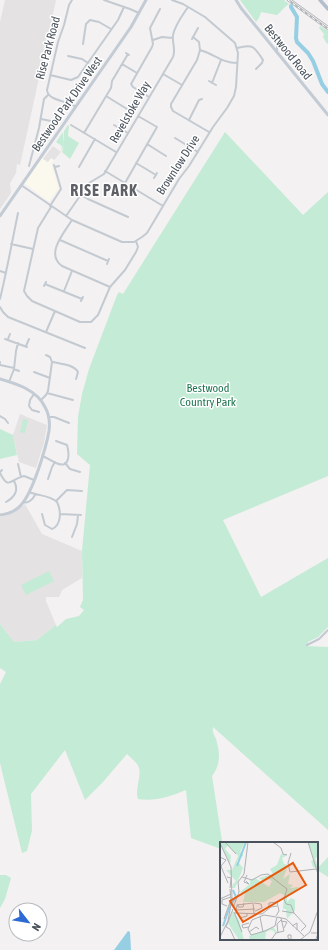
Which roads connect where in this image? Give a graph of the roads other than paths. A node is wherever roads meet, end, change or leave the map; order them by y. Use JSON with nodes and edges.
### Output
{"nodes":[{"id":1,"x":72,"y":0,"type":"edge"},
{"id":2,"x":104,"y":0,"type":"edge"},
{"id":3,"x":146,"y":0,"type":"edge"},
{"id":4,"x":172,"y":0,"type":"edge"},
{"id":5,"x":236,"y":0,"type":"edge"},
{"id":6,"x":320,"y":0,"type":"edge"},
{"id":7,"x":112,"y":1,"type":"edge"},
{"id":8,"x":124,"y":6,"type":"junction"},
{"id":9,"x":188,"y":7,"type":"junction"},
{"id":10,"x":160,"y":9,"type":"dead end"},
{"id":11,"x":328,"y":9,"type":"edge"},
{"id":12,"x":139,"y":13,"type":"junction"},
{"id":13,"x":198,"y":28,"type":"dead end"},
{"id":14,"x":112,"y":30,"type":"junction"},
{"id":15,"x":173,"y":38,"type":"junction"},
{"id":16,"x":152,"y":40,"type":"junction"},
{"id":17,"x":83,"y":44,"type":"dead end"},
{"id":18,"x":237,"y":48,"type":"junction"},
{"id":19,"x":200,"y":50,"type":"junction"},
{"id":20,"x":277,"y":53,"type":"junction"},
{"id":21,"x":128,"y":54,"type":"dead end"},
{"id":22,"x":68,"y":56,"type":"dead end"},
{"id":23,"x":292,"y":56,"type":"dead end"},
{"id":24,"x":221,"y":60,"type":"junction"},
{"id":25,"x":88,"y":63,"type":"junction"},
{"id":26,"x":237,"y":63,"type":"junction"},
{"id":27,"x":122,"y":64,"type":"junction"},
{"id":28,"x":256,"y":67,"type":"dead end"},
{"id":29,"x":137,"y":73,"type":"junction"},
{"id":30,"x":50,"y":74,"type":"junction"},
{"id":31,"x":163,"y":74,"type":"junction"},
{"id":32,"x":209,"y":81,"type":"dead end"},
{"id":33,"x":212,"y":83,"type":"junction"},
{"id":34,"x":182,"y":85,"type":"junction"},
{"id":35,"x":216,"y":85,"type":"dead end"},
{"id":36,"x":48,"y":95,"type":"junction"},
{"id":37,"x":106,"y":96,"type":"junction"},
{"id":38,"x":149,"y":97,"type":"junction"},
{"id":39,"x":202,"y":99,"type":"dead end"},
{"id":40,"x":76,"y":107,"type":"junction"},
{"id":41,"x":126,"y":109,"type":"dead end"},
{"id":42,"x":328,"y":115,"type":"edge"},
{"id":43,"x":138,"y":116,"type":"junction"},
{"id":44,"x":41,"y":119,"type":"junction"},
{"id":45,"x":189,"y":120,"type":"junction"},
{"id":46,"x":56,"y":122,"type":"dead end"},
{"id":47,"x":73,"y":125,"type":"dead end"},
{"id":48,"x":114,"y":125,"type":"dead end"},
{"id":49,"x":209,"y":132,"type":"junction"},
{"id":50,"x":84,"y":133,"type":"junction"},
{"id":51,"x":128,"y":133,"type":"junction"},
{"id":52,"x":175,"y":138,"type":"dead end"},
{"id":53,"x":95,"y":140,"type":"junction"},
{"id":54,"x":147,"y":144,"type":"junction"},
{"id":55,"x":116,"y":152,"type":"junction"},
{"id":56,"x":198,"y":152,"type":"junction"},
{"id":57,"x":166,"y":156,"type":"dead end"},
{"id":58,"x":136,"y":163,"type":"junction"},
{"id":59,"x":79,"y":165,"type":"dead end"},
{"id":60,"x":29,"y":166,"type":"dead end"},
{"id":61,"x":59,"y":166,"type":"dead end"},
{"id":62,"x":105,"y":171,"type":"junction"},
{"id":63,"x":156,"y":175,"type":"dead end"},
{"id":64,"x":124,"y":183,"type":"junction"},
{"id":65,"x":21,"y":185,"type":"junction"},
{"id":66,"x":81,"y":195,"type":"junction"},
{"id":67,"x":51,"y":206,"type":"junction"},
{"id":68,"x":162,"y":206,"type":"junction"},
{"id":69,"x":18,"y":213,"type":"dead end"},
{"id":70,"x":0,"y":216,"type":"edge"},
{"id":71,"x":66,"y":216,"type":"junction"},
{"id":72,"x":128,"y":217,"type":"dead end"},
{"id":73,"x":72,"y":220,"type":"junction"},
{"id":74,"x":60,"y":240,"type":"junction"},
{"id":75,"x":136,"y":241,"type":"junction"},
{"id":76,"x":11,"y":244,"type":"junction"},
{"id":77,"x":33,"y":249,"type":"junction"},
{"id":78,"x":108,"y":262,"type":"dead end"},
{"id":79,"x":0,"y":271,"type":"edge"},
{"id":80,"x":72,"y":271,"type":"junction"},
{"id":81,"x":6,"y":272,"type":"junction"},
{"id":82,"x":45,"y":284,"type":"dead end"},
{"id":83,"x":110,"y":287,"type":"junction"},
{"id":84,"x":64,"y":291,"type":"junction"},
{"id":85,"x":0,"y":299,"type":"edge"},
{"id":86,"x":82,"y":299,"type":"dead end"},
{"id":87,"x":0,"y":307,"type":"edge"},
{"id":88,"x":55,"y":311,"type":"junction"},
{"id":89,"x":46,"y":332,"type":"junction"},
{"id":90,"x":10,"y":334,"type":"dead end"},
{"id":91,"x":29,"y":339,"type":"dead end"},
{"id":92,"x":18,"y":343,"type":"junction"},
{"id":93,"x":85,"y":348,"type":"dead end"},
{"id":94,"x":50,"y":351,"type":"dead end"},
{"id":95,"x":52,"y":362,"type":"junction"},
{"id":96,"x":0,"y":363,"type":"edge"},
{"id":97,"x":74,"y":363,"type":"dead end"},
{"id":98,"x":72,"y":367,"type":"junction"},
{"id":99,"x":14,"y":369,"type":"junction"},
{"id":100,"x":19,"y":371,"type":"dead end"},
{"id":101,"x":76,"y":376,"type":"dead end"},
{"id":102,"x":35,"y":377,"type":"dead end"},
{"id":103,"x":50,"y":378,"type":"junction"},
{"id":104,"x":0,"y":379,"type":"edge"},
{"id":105,"x":9,"y":382,"type":"junction"},
{"id":106,"x":47,"y":393,"type":"junction"},
{"id":107,"x":35,"y":394,"type":"junction"},
{"id":108,"x":72,"y":398,"type":"dead end"},
{"id":109,"x":41,"y":400,"type":"junction"},
{"id":110,"x":35,"y":415,"type":"dead end"},
{"id":111,"x":0,"y":416,"type":"edge"},
{"id":112,"x":48,"y":417,"type":"junction"},
{"id":113,"x":8,"y":422,"type":"dead end"},
{"id":114,"x":66,"y":426,"type":"dead end"},
{"id":115,"x":58,"y":440,"type":"dead end"},
{"id":116,"x":42,"y":456,"type":"junction"},
{"id":117,"x":55,"y":462,"type":"junction"},
{"id":118,"x":65,"y":463,"type":"junction"},
{"id":119,"x":20,"y":466,"type":"dead end"},
{"id":120,"x":79,"y":471,"type":"dead end"},
{"id":121,"x":1,"y":472,"type":"edge"},
{"id":122,"x":21,"y":476,"type":"junction"},
{"id":123,"x":48,"y":478,"type":"dead end"},
{"id":124,"x":14,"y":480,"type":"junction"},
{"id":125,"x":34,"y":480,"type":"junction"},
{"id":126,"x":4,"y":482,"type":"junction"},
{"id":127,"x":2,"y":484,"type":"dead end"},
{"id":128,"x":29,"y":492,"type":"junction"},
{"id":129,"x":36,"y":495,"type":"junction"},
{"id":130,"x":79,"y":495,"type":"dead end"},
{"id":131,"x":56,"y":501,"type":"junction"},
{"id":132,"x":6,"y":502,"type":"dead end"},
{"id":133,"x":23,"y":502,"type":"junction"},
{"id":134,"x":60,"y":514,"type":"junction"},
{"id":135,"x":0,"y":515,"type":"edge"},
{"id":136,"x":42,"y":516,"type":"dead end"},
{"id":137,"x":74,"y":536,"type":"dead end"},
{"id":138,"x":328,"y":630,"type":"edge"},
{"id":139,"x":307,"y":645,"type":"dead end"}],
"edges":[{"from":1,"to":30,"type":"street","name":"Rise Park Road"},
{"from":2,"to":7,"type":"street"},
{"from":3,"to":12,"type":"street","name":"Bestwood Park Drive West"},
{"from":4,"to":9,"type":"street"},
{"from":5,"to":20,"type":"street","name":"Bestwood Road"},
{"from":6,"to":11,"type":"main road"},
{"from":7,"to":8,"type":"street"},
{"from":8,"to":12,"type":"street"},
{"from":8,"to":14,"type":"street"},
{"from":9,"to":15,"type":"street","name":"Revelstoke Way"},
{"from":9,"to":18,"type":"street"},
{"from":10,"to":16,"type":"street"},
{"from":12,"to":40,"type":"street","name":"Bestwood Park Drive West"},
{"from":13,"to":19,"type":"street"},
{"from":14,"to":17,"type":"street"},
{"from":14,"to":25,"type":"street"},
{"from":15,"to":16,"type":"street"},
{"from":15,"to":31,"type":"street","name":"Revelstoke Way"},
{"from":16,"to":29,"type":"street"},
{"from":18,"to":26,"type":"street","name":"Brownlow Drive"},
{"from":18,"to":28,"type":"street"},
{"from":19,"to":24,"type":"street"},
{"from":19,"to":34,"type":"street"},
{"from":20,"to":23,"type":"street"},
{"from":20,"to":42,"type":"street","name":"Bestwood Road"},
{"from":21,"to":27,"type":"street"},
{"from":22,"to":25,"type":"street"},
{"from":24,"to":26,"type":"street"},
{"from":24,"to":33,"type":"street"},
{"from":25,"to":30,"type":"street"},
{"from":26,"to":49,"type":"street","name":"Brownlow Drive"},
{"from":27,"to":29,"type":"street"},
{"from":27,"to":37,"type":"street"},
{"from":29,"to":38,"type":"street"},
{"from":30,"to":36,"type":"street","name":"Rise Park Road"},
{"from":31,"to":34,"type":"street"},
{"from":31,"to":38,"type":"street","name":"Revelstoke Way"},
{"from":32,"to":33,"type":"street"},
{"from":33,"to":35,"type":"street"},
{"from":34,"to":45,"type":"street"},
{"from":36,"to":40,"type":"street","name":"Rise Park Road"},
{"from":36,"to":44,"type":"street"},
{"from":37,"to":41,"type":"street"},
{"from":37,"to":50,"type":"street"},
{"from":38,"to":43,"type":"street","name":"Revelstoke Way"},
{"from":39,"to":45,"type":"street"},
{"from":40,"to":65,"type":"street","name":"Bestwood Park Drive West"},
{"from":43,"to":51,"type":"street","name":"Revelstoke Way"},
{"from":43,"to":54,"type":"street"},
{"from":44,"to":46,"type":"street"},
{"from":44,"to":60,"type":"street"},
{"from":45,"to":49,"type":"street"},
{"from":47,"to":50,"type":"street"},
{"from":48,"to":51,"type":"street"},
{"from":49,"to":56,"type":"street","name":"Brownlow Drive"},
{"from":50,"to":53,"type":"street"},
{"from":51,"to":55,"type":"street","name":"Revelstoke Way"},
{"from":52,"to":56,"type":"street"},
{"from":53,"to":55,"type":"street"},
{"from":53,"to":59,"type":"street"},
{"from":54,"to":57,"type":"street"},
{"from":54,"to":58,"type":"street"},
{"from":55,"to":62,"type":"street","name":"Revelstoke Way"},
{"from":56,"to":68,"type":"street","name":"Brownlow Drive"},
{"from":58,"to":63,"type":"street"},
{"from":58,"to":64,"type":"street"},
{"from":61,"to":67,"type":"street"},
{"from":62,"to":64,"type":"street"},
{"from":62,"to":66,"type":"street","name":"Revelstoke Way"},
{"from":64,"to":68,"type":"street"},
{"from":65,"to":67,"type":"street"},
{"from":65,"to":70,"type":"street","name":"Bestwood Park Drive West"},
{"from":66,"to":71,"type":"street","name":"Revelstoke Way"},
{"from":66,"to":72,"type":"street"},
{"from":67,"to":71,"type":"street"},
{"from":67,"to":77,"type":"street"},
{"from":68,"to":75,"type":"street","name":"Brownlow Drive"},
{"from":69,"to":76,"type":"street"},
{"from":71,"to":73,"type":"street"},
{"from":73,"to":74,"type":"street"},
{"from":73,"to":75,"type":"street"},
{"from":74,"to":78,"type":"street"},
{"from":74,"to":80,"type":"street"},
{"from":75,"to":83,"type":"street"},
{"from":76,"to":77,"type":"street"},
{"from":76,"to":81,"type":"street"},
{"from":77,"to":88,"type":"street"},
{"from":79,"to":81,"type":"street"},
{"from":80,"to":83,"type":"street"},
{"from":80,"to":84,"type":"street"},
{"from":81,"to":85,"type":"street"},
{"from":82,"to":84,"type":"street"},
{"from":83,"to":88,"type":"street"},
{"from":84,"to":86,"type":"street"},
{"from":87,"to":89,"type":"street"},
{"from":88,"to":89,"type":"street"},
{"from":89,"to":93,"type":"street"},
{"from":90,"to":92,"type":"street"},
{"from":91,"to":92,"type":"street"},
{"from":92,"to":99,"type":"street"},
{"from":94,"to":95,"type":"street"},
{"from":95,"to":98,"type":"street"},
{"from":95,"to":103,"type":"street"},
{"from":96,"to":99,"type":"street"},
{"from":97,"to":98,"type":"street"},
{"from":98,"to":101,"type":"street"},
{"from":99,"to":100,"type":"street"},
{"from":99,"to":105,"type":"street"},
{"from":102,"to":103,"type":"street"},
{"from":103,"to":106,"type":"street"},
{"from":104,"to":105,"type":"street"},
{"from":105,"to":107,"type":"street"},
{"from":106,"to":108,"type":"street"},
{"from":106,"to":109,"type":"street"},
{"from":107,"to":109,"type":"street"},
{"from":107,"to":110,"type":"street"},
{"from":109,"to":112,"type":"street"},
{"from":111,"to":113,"type":"street"},
{"from":112,"to":114,"type":"street"},
{"from":112,"to":116,"type":"street"},
{"from":115,"to":118,"type":"street"},
{"from":116,"to":117,"type":"street"},
{"from":116,"to":125,"type":"street"},
{"from":117,"to":118,"type":"street"},
{"from":117,"to":123,"type":"street"},
{"from":118,"to":120,"type":"street"},
{"from":119,"to":122,"type":"street"},
{"from":121,"to":126,"type":"street"},
{"from":122,"to":124,"type":"street"},
{"from":122,"to":125,"type":"street"},
{"from":124,"to":126,"type":"street"},
{"from":124,"to":132,"type":"street"},
{"from":125,"to":128,"type":"street"},
{"from":126,"to":127,"type":"street"},
{"from":128,"to":129,"type":"street"},
{"from":128,"to":133,"type":"street"},
{"from":129,"to":131,"type":"street"},
{"from":129,"to":133,"type":"street"},
{"from":130,"to":131,"type":"street"},
{"from":131,"to":134,"type":"street"},
{"from":133,"to":135,"type":"street"},
{"from":134,"to":136,"type":"street"},
{"from":134,"to":137,"type":"street"},
{"from":138,"to":139,"type":"street"}]}
